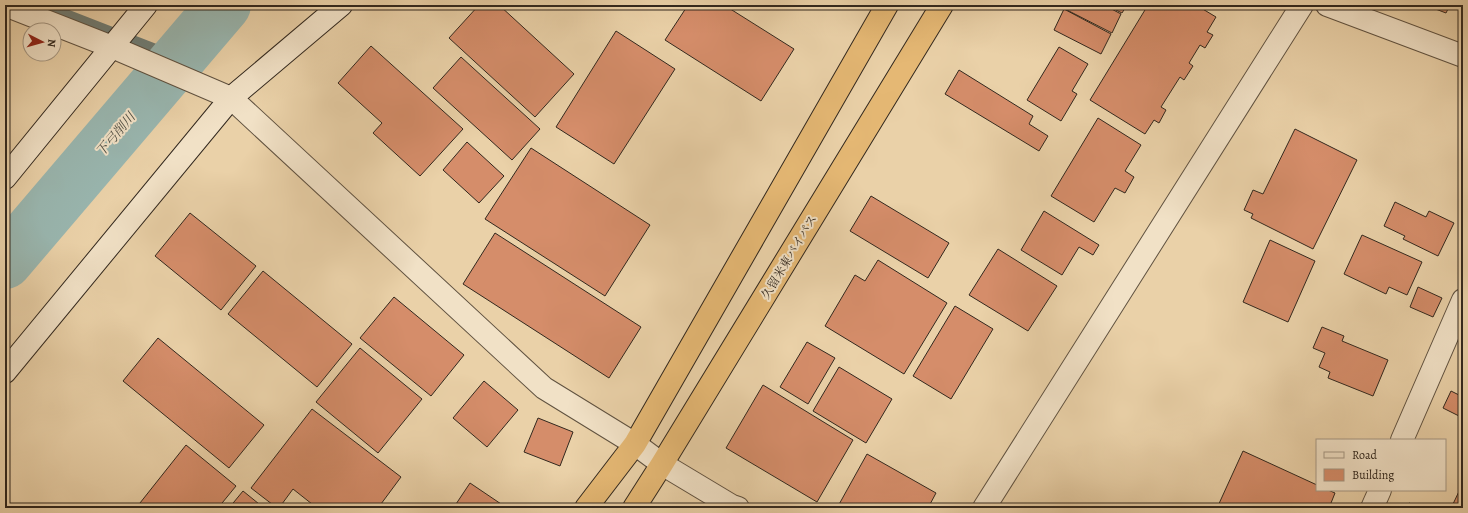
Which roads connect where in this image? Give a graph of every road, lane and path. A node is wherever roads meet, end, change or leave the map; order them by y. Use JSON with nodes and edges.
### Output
{"nodes":[{"id":1,"x":5,"y":5,"type":"edge"},
{"id":2,"x":341,"y":5,"type":"edge"},
{"id":3,"x":887,"y":5,"type":"edge"},
{"id":4,"x":942,"y":5,"type":"edge"},
{"id":5,"x":1302,"y":5,"type":"edge"},
{"id":6,"x":1327,"y":5,"type":"edge"},
{"id":7,"x":143,"y":6,"type":"edge"},
{"id":8,"x":112,"y":47,"type":"junction"},
{"id":9,"x":1463,"y":56,"type":"edge"},
{"id":10,"x":231,"y":98,"type":"junction"},
{"id":11,"x":5,"y":178,"type":"edge"},
{"id":12,"x":1463,"y":300,"type":"edge"},
{"id":13,"x":5,"y":372,"type":"edge"},
{"id":14,"x":1402,"y":439,"type":"edge"},
{"id":15,"x":635,"y":444,"type":"junction"},
{"id":16,"x":662,"y":464,"type":"junction"},
{"id":17,"x":1380,"y":491,"type":"edge"},
{"id":18,"x":586,"y":508,"type":"edge"},
{"id":19,"x":634,"y":508,"type":"edge"},
{"id":20,"x":738,"y":508,"type":"edge"},
{"id":21,"x":984,"y":508,"type":"edge"},
{"id":22,"x":1372,"y":508,"type":"edge"}],
"edges":[{"from":1,"to":8,"type":"street"},
{"from":2,"to":10,"type":"street"},
{"from":3,"to":15,"type":"highway"},
{"from":4,"to":16,"type":"highway","name":"久留米東バイパス"},
{"from":5,"to":21,"type":"street"},
{"from":6,"to":9,"type":"street"},
{"from":7,"to":8,"type":"street"},
{"from":8,"to":10,"type":"street"},
{"from":8,"to":11,"type":"street"},
{"from":10,"to":13,"type":"street"},
{"from":10,"to":15,"type":"street"},
{"from":12,"to":14,"type":"street"},
{"from":15,"to":16,"type":"street"},
{"from":15,"to":18,"type":"highway"},
{"from":16,"to":19,"type":"highway","name":"久留米東バイパス"},
{"from":16,"to":20,"type":"street"},
{"from":17,"to":22,"type":"street"}]}
